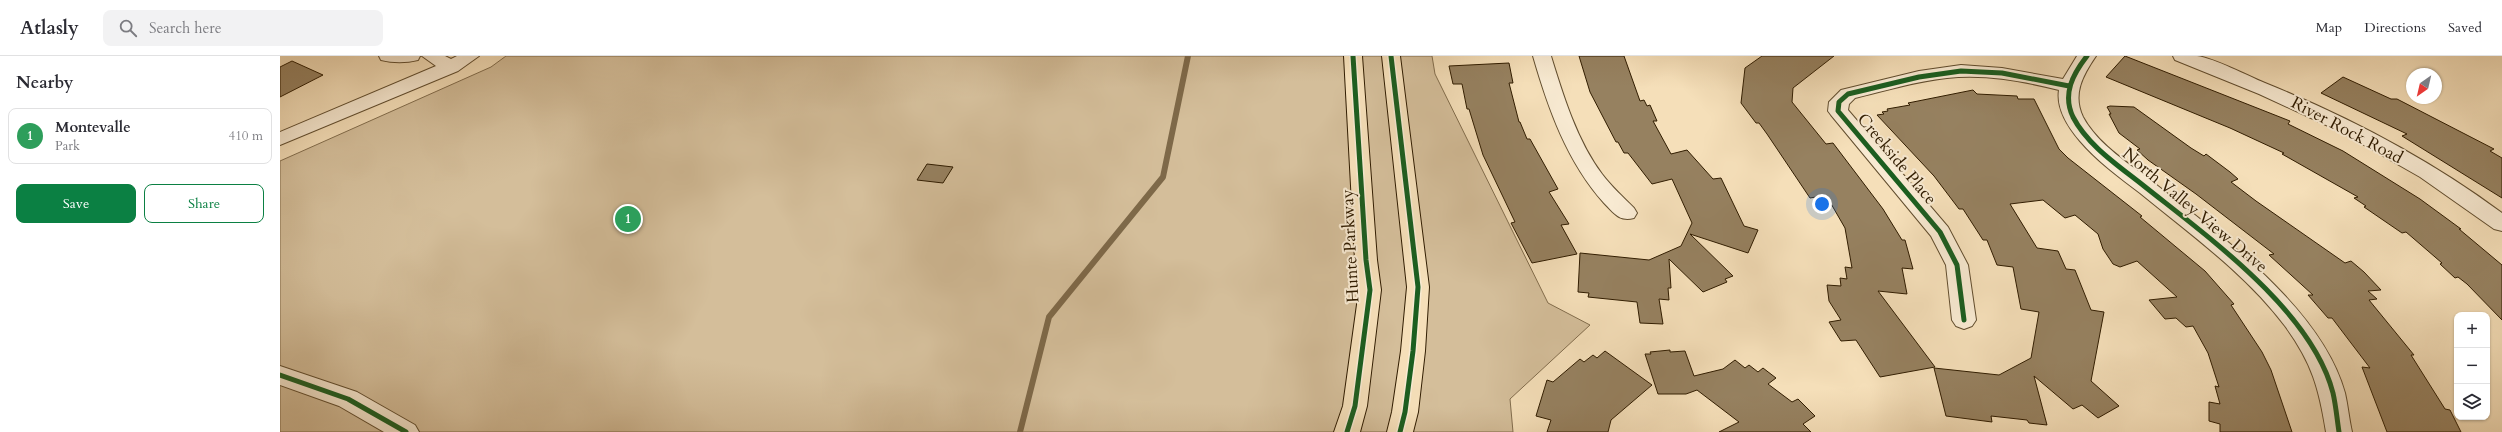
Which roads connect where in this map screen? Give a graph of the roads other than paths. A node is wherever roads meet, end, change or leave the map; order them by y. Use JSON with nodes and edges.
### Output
{"nodes":[{"id":1,"x":388,"y":56,"type":"edge"},
{"id":2,"x":411,"y":56,"type":"edge"},
{"id":3,"x":431,"y":56,"type":"edge"},
{"id":4,"x":470,"y":56,"type":"edge"},
{"id":5,"x":1353,"y":56,"type":"edge"},
{"id":6,"x":1391,"y":56,"type":"edge"},
{"id":7,"x":1542,"y":56,"type":"edge"},
{"id":8,"x":2087,"y":56,"type":"edge"},
{"id":9,"x":2182,"y":56,"type":"edge"},
{"id":10,"x":452,"y":67,"type":"junction"},
{"id":11,"x":2070,"y":86,"type":"junction"},
{"id":12,"x":280,"y":139,"type":"edge"},
{"id":13,"x":1626,"y":213,"type":"dead end"},
{"id":14,"x":2502,"y":224,"type":"edge"},
{"id":15,"x":1964,"y":320,"type":"dead end"},
{"id":16,"x":280,"y":375,"type":"edge"},
{"id":17,"x":406,"y":432,"type":"edge"},
{"id":18,"x":1347,"y":432,"type":"edge"},
{"id":19,"x":1400,"y":432,"type":"edge"},
{"id":20,"x":2339,"y":432,"type":"edge"}],
"edges":[{"from":1,"to":2,"type":"street"},
{"from":3,"to":10,"type":"street"},
{"from":4,"to":10,"type":"street"},
{"from":5,"to":18,"type":"main road","name":"Hunte Parkway"},
{"from":6,"to":19,"type":"main road"},
{"from":7,"to":13,"type":"street"},
{"from":8,"to":11,"type":"street","name":"North Valley View Drive"},
{"from":9,"to":14,"type":"street","name":"River Rock Road"},
{"from":10,"to":12,"type":"street"},
{"from":11,"to":15,"type":"street","name":"Creekside Place"},
{"from":11,"to":20,"type":"street","name":"North Valley View Drive"},
{"from":16,"to":17,"type":"street"}]}
